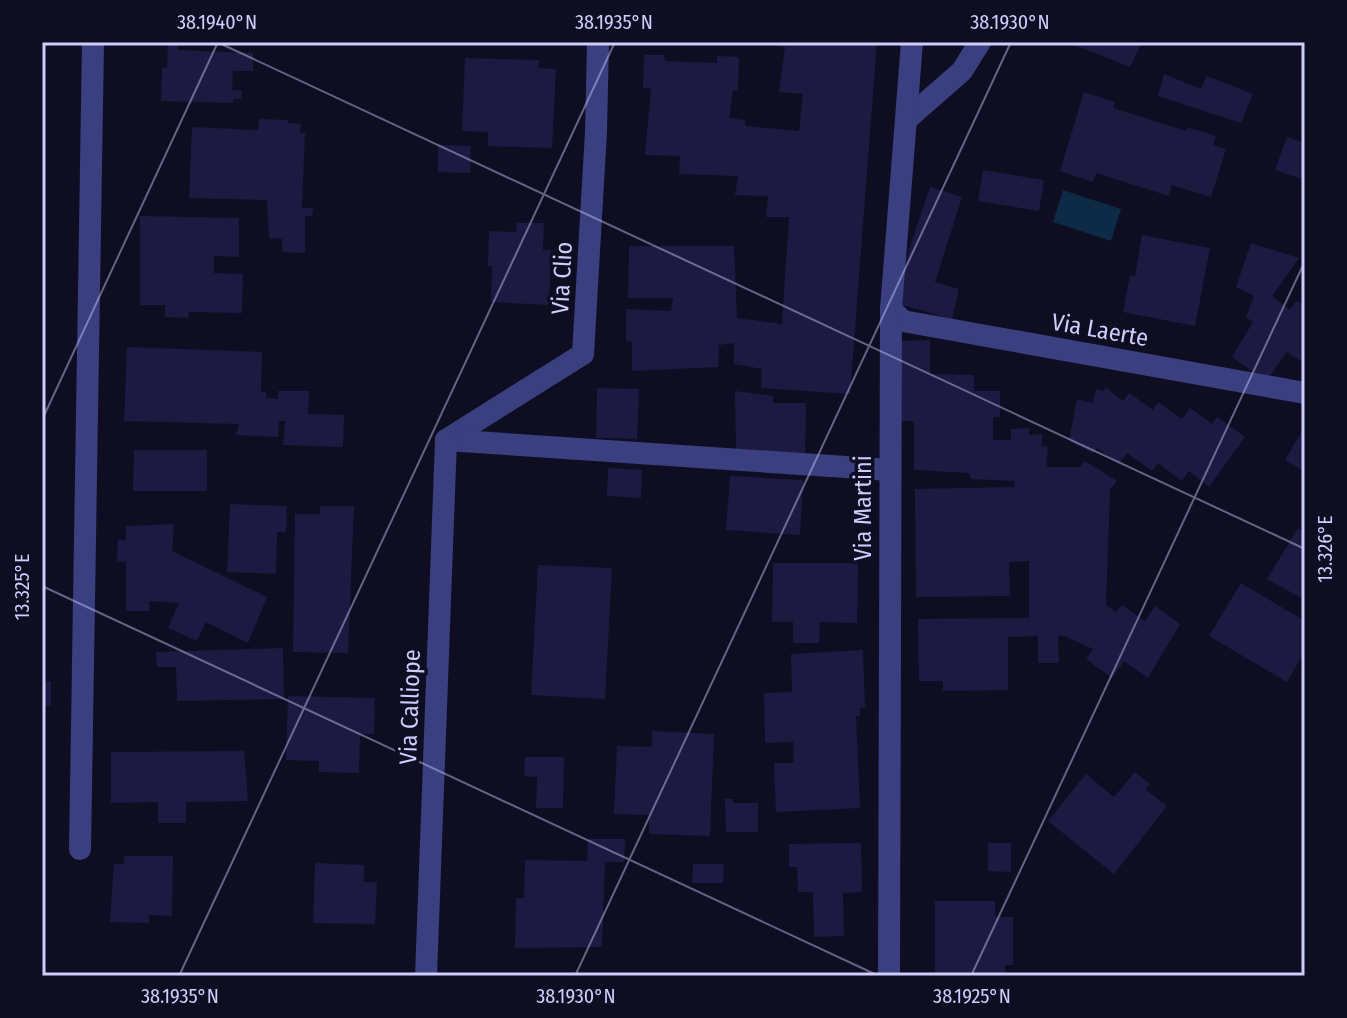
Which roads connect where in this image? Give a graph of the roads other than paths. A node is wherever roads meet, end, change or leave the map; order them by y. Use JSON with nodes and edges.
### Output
{"nodes":[{"id":1,"x":93,"y":42,"type":"edge"},
{"id":2,"x":598,"y":42,"type":"edge"},
{"id":3,"x":912,"y":42,"type":"edge"},
{"id":4,"x":980,"y":42,"type":"edge"},
{"id":5,"x":906,"y":120,"type":"junction"},
{"id":6,"x":891,"y":309,"type":"junction"},
{"id":7,"x":1305,"y":393,"type":"edge"},
{"id":8,"x":446,"y":440,"type":"junction"},
{"id":9,"x":890,"y":470,"type":"junction"},
{"id":10,"x":80,"y":849,"type":"dead end"},
{"id":11,"x":426,"y":976,"type":"edge"},
{"id":12,"x":889,"y":976,"type":"edge"}],
"edges":[{"from":1,"to":10,"type":"street"},
{"from":2,"to":8,"type":"street","name":"Via Clio"},
{"from":3,"to":5,"type":"street","name":"Via Martini"},
{"from":4,"to":5,"type":"street"},
{"from":5,"to":6,"type":"street","name":"Via Martini"},
{"from":6,"to":7,"type":"street","name":"Via Laerte"},
{"from":6,"to":9,"type":"street","name":"Via Martini"},
{"from":8,"to":9,"type":"street"},
{"from":8,"to":11,"type":"street","name":"Via Calliope"},
{"from":9,"to":12,"type":"street","name":"Via Martini"}]}
